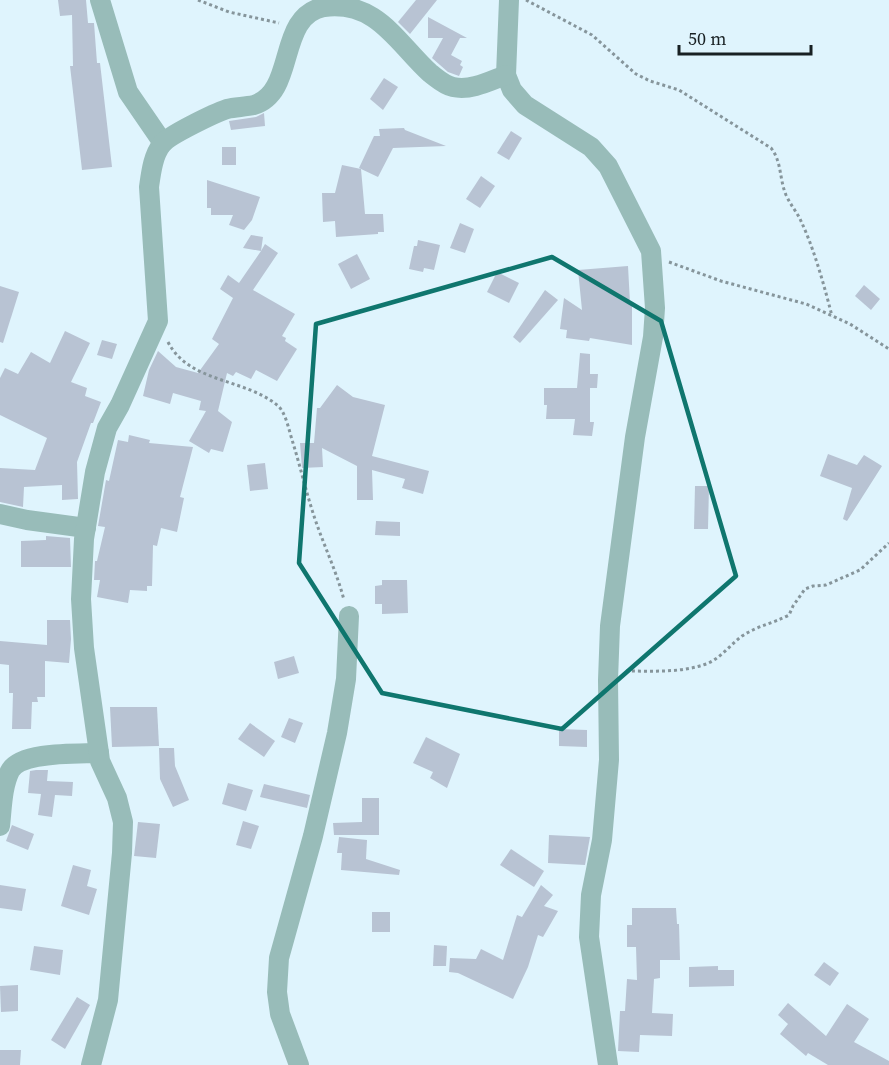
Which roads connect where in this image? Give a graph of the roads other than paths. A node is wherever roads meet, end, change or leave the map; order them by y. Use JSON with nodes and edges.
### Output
{"nodes":[{"id":1,"x":100,"y":0,"type":"edge"},
{"id":2,"x":508,"y":0,"type":"edge"},
{"id":3,"x":506,"y":75,"type":"junction"},
{"id":4,"x":163,"y":143,"type":"junction"},
{"id":5,"x":0,"y":514,"type":"edge"},
{"id":6,"x":86,"y":528,"type":"junction"},
{"id":7,"x":349,"y":616,"type":"road end"},
{"id":8,"x":99,"y":753,"type":"junction"},
{"id":9,"x":0,"y":826,"type":"edge"},
{"id":10,"x":91,"y":1065,"type":"edge"},
{"id":11,"x":299,"y":1065,"type":"edge"},
{"id":12,"x":608,"y":1065,"type":"edge"}],
"edges":[{"from":1,"to":4,"type":"street"},
{"from":2,"to":3,"type":"street"},
{"from":3,"to":4,"type":"street"},
{"from":3,"to":12,"type":"street"},
{"from":4,"to":6,"type":"street"},
{"from":5,"to":6,"type":"street"},
{"from":6,"to":8,"type":"street"},
{"from":7,"to":11,"type":"street"},
{"from":8,"to":9,"type":"street"},
{"from":8,"to":10,"type":"street"}]}
